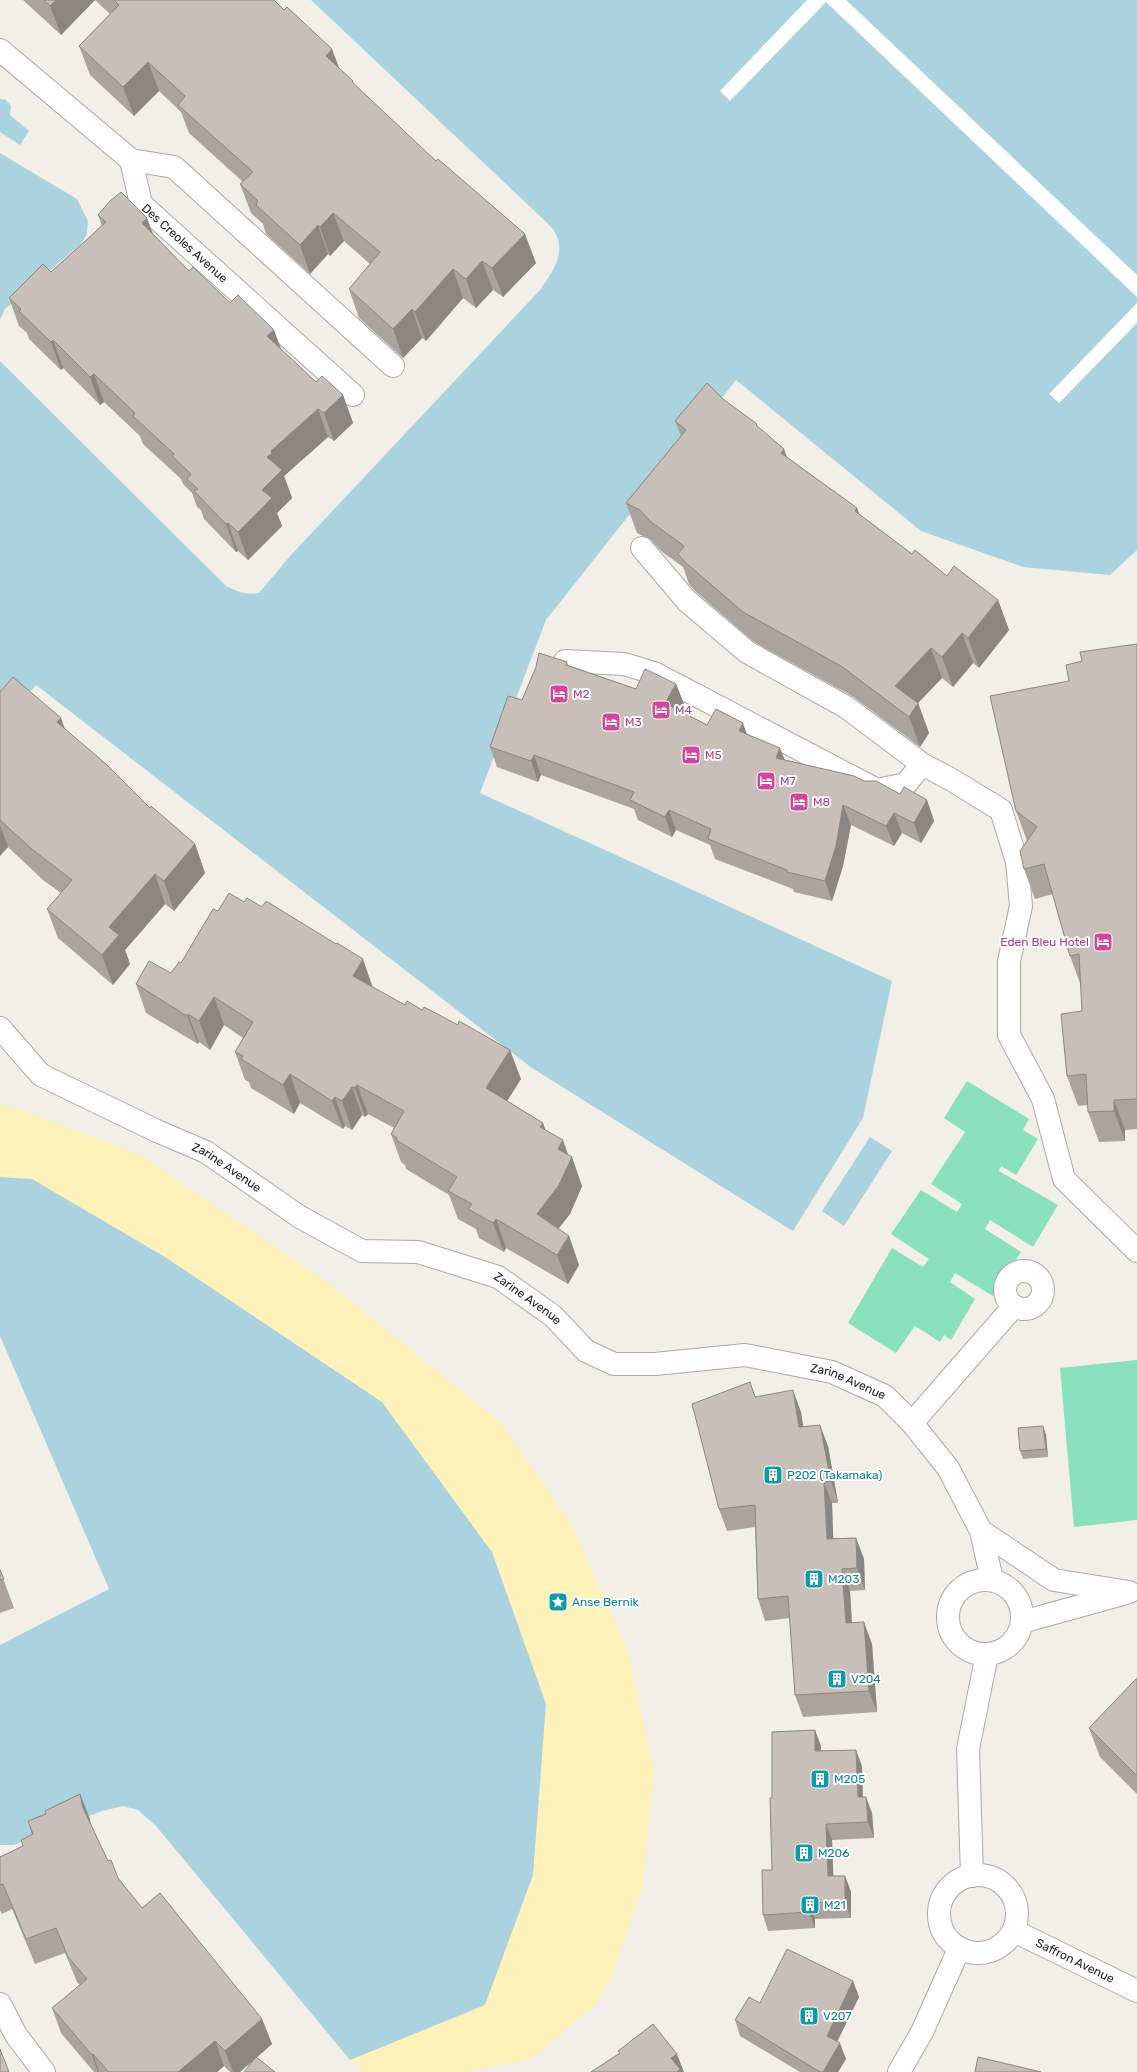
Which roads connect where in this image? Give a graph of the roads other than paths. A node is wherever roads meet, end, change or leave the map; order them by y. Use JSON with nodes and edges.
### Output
{"nodes":[{"id":1,"x":0,"y":50,"type":"edge"},
{"id":2,"x":131,"y":160,"type":"junction"},
{"id":3,"x":393,"y":366,"type":"dead end"},
{"id":4,"x":353,"y":395,"type":"dead end"},
{"id":5,"x":642,"y":548,"type":"dead end"},
{"id":6,"x":565,"y":660,"type":"edge"},
{"id":7,"x":922,"y":764,"type":"junction"},
{"id":8,"x":0,"y":1028,"type":"edge"},
{"id":9,"x":1137,"y":1251,"type":"edge"},
{"id":10,"x":1014,"y":1306,"type":"dead end"},
{"id":11,"x":912,"y":1423,"type":"junction"},
{"id":12,"x":981,"y":1531,"type":"junction"},
{"id":13,"x":992,"y":1580,"type":"junction"},
{"id":14,"x":1133,"y":1590,"type":"edge"},
{"id":15,"x":1022,"y":1622,"type":"junction"},
{"id":16,"x":988,"y":1654,"type":"junction"},
{"id":17,"x":972,"y":1876,"type":"junction"},
{"id":18,"x":1014,"y":1931,"type":"junction"},
{"id":19,"x":959,"y":1949,"type":"junction"},
{"id":20,"x":1137,"y":1991,"type":"edge"},
{"id":21,"x":0,"y":2004,"type":"edge"},
{"id":22,"x":44,"y":2072,"type":"edge"},
{"id":23,"x":899,"y":2072,"type":"edge"}],
"edges":[{"from":1,"to":2,"type":"street"},
{"from":2,"to":3,"type":"street"},
{"from":2,"to":4,"type":"street","name":"Des Creoles Avenue"},
{"from":5,"to":7,"type":"street"},
{"from":6,"to":7,"type":"street"},
{"from":7,"to":9,"type":"street"},
{"from":8,"to":11,"type":"street","name":"Zarine Avenue"},
{"from":10,"to":11,"type":"street"},
{"from":11,"to":12,"type":"street","name":"Zarine Avenue"},
{"from":12,"to":13,"type":"street","name":"Zarine Avenue"},
{"from":12,"to":14,"type":"street"},
{"from":13,"to":15,"type":"street"},
{"from":13,"to":16,"type":"street"},
{"from":14,"to":15,"type":"street"},
{"from":15,"to":16,"type":"street"},
{"from":16,"to":17,"type":"street"},
{"from":17,"to":18,"type":"street"},
{"from":17,"to":19,"type":"street"},
{"from":18,"to":19,"type":"street"},
{"from":18,"to":20,"type":"street","name":"Saffron Avenue"},
{"from":19,"to":23,"type":"street"},
{"from":21,"to":22,"type":"street"}]}
